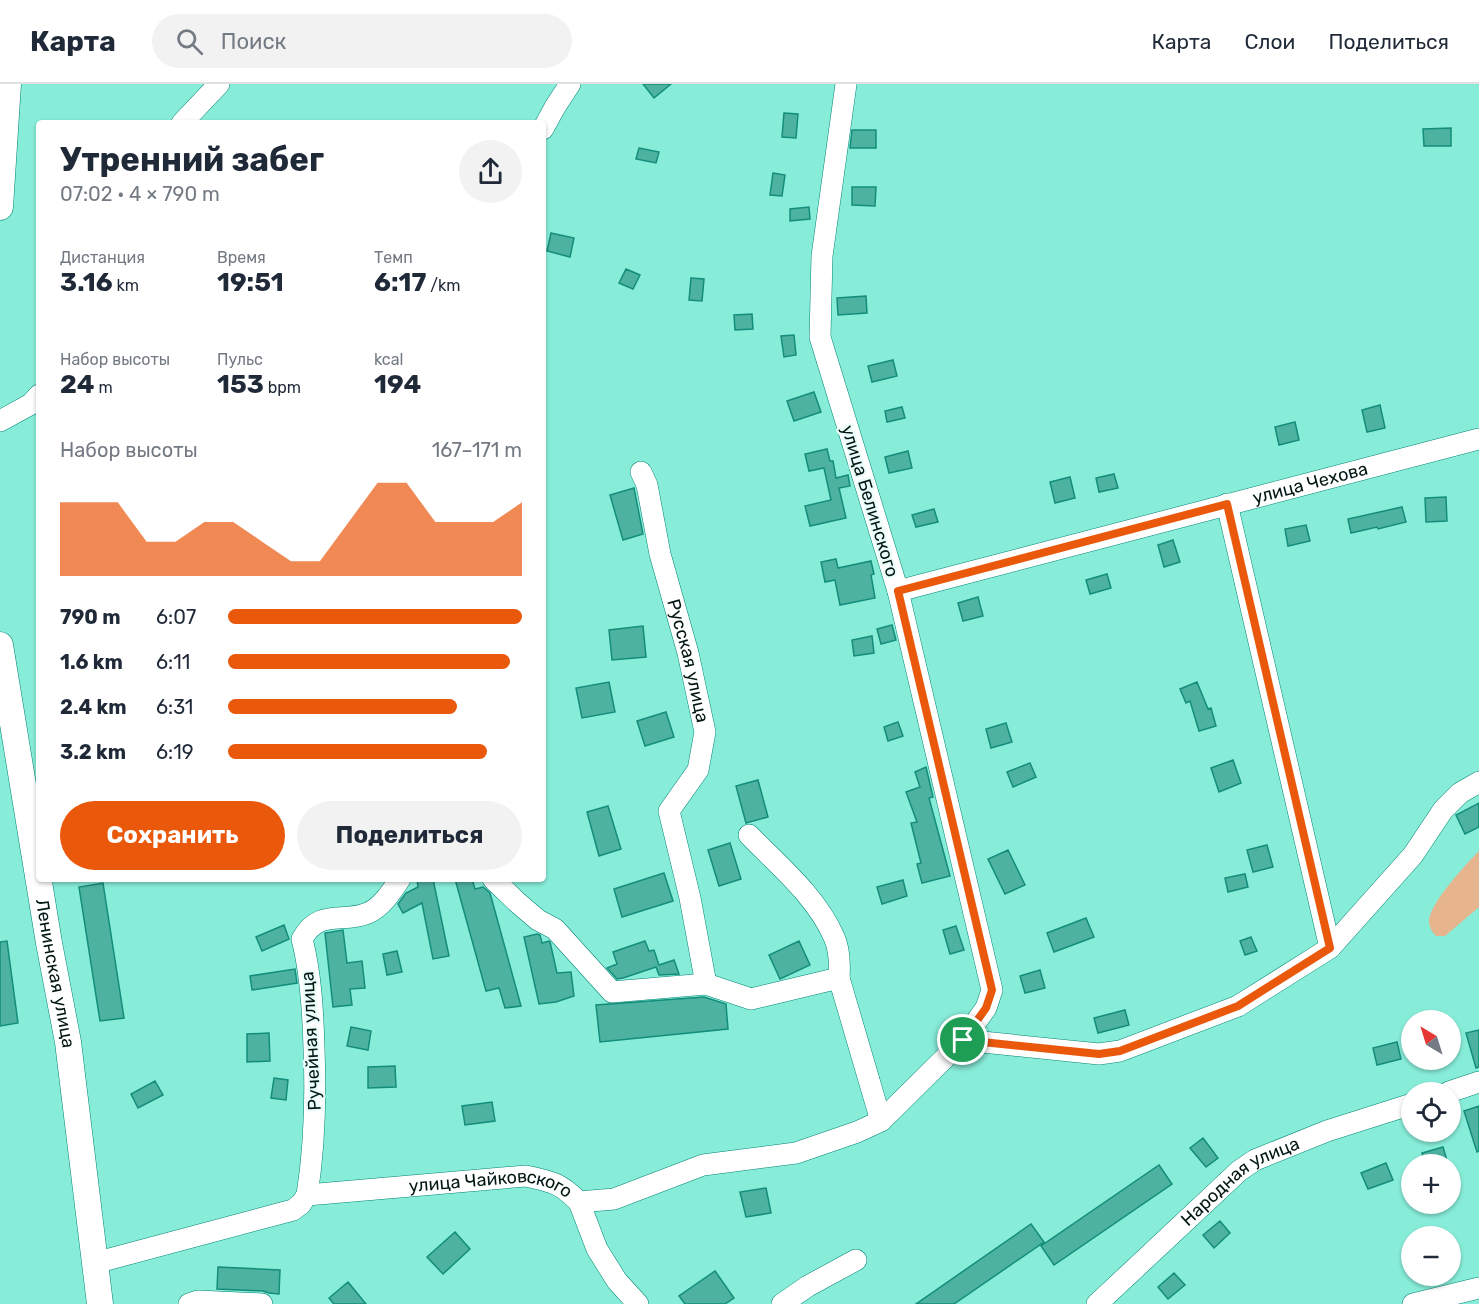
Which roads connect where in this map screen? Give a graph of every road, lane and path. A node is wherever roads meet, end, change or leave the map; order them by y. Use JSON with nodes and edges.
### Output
{"nodes":[{"id":1,"x":8,"y":84,"type":"edge"},
{"id":2,"x":219,"y":84,"type":"edge"},
{"id":3,"x":846,"y":84,"type":"edge"},
{"id":4,"x":560,"y":89,"type":"edge"},
{"id":5,"x":185,"y":120,"type":"edge"},
{"id":6,"x":546,"y":122,"type":"edge"},
{"id":7,"x":3,"y":132,"type":"edge"},
{"id":8,"x":0,"y":207,"type":"edge"},
{"id":9,"x":36,"y":398,"type":"edge"},
{"id":10,"x":0,"y":421,"type":"edge"},
{"id":11,"x":1479,"y":439,"type":"edge"},
{"id":12,"x":641,"y":472,"type":"dead end"},
{"id":13,"x":1227,"y":504,"type":"junction"},
{"id":14,"x":898,"y":591,"type":"junction"},
{"id":15,"x":0,"y":645,"type":"edge"},
{"id":16,"x":5,"y":707,"type":"edge"},
{"id":17,"x":1479,"y":782,"type":"edge"},
{"id":18,"x":749,"y":835,"type":"dead end"},
{"id":19,"x":36,"y":874,"type":"edge"},
{"id":20,"x":37,"y":882,"type":"edge"},
{"id":21,"x":398,"y":882,"type":"edge"},
{"id":22,"x":496,"y":882,"type":"edge"},
{"id":23,"x":1330,"y":948,"type":"junction"},
{"id":24,"x":840,"y":978,"type":"junction"},
{"id":25,"x":706,"y":984,"type":"junction"},
{"id":26,"x":963,"y":1040,"type":"junction"},
{"id":27,"x":1479,"y":1083,"type":"edge"},
{"id":28,"x":1461,"y":1088,"type":"edge"},
{"id":29,"x":1401,"y":1107,"type":"edge"},
{"id":30,"x":880,"y":1121,"type":"junction"},
{"id":31,"x":307,"y":1195,"type":"junction"},
{"id":32,"x":579,"y":1202,"type":"junction"},
{"id":33,"x":856,"y":1260,"type":"dead end"},
{"id":34,"x":95,"y":1263,"type":"junction"},
{"id":35,"x":1479,"y":1288,"type":"edge"},
{"id":36,"x":100,"y":1304,"type":"edge"},
{"id":37,"x":189,"y":1304,"type":"edge"},
{"id":38,"x":262,"y":1304,"type":"edge"},
{"id":39,"x":638,"y":1304,"type":"edge"},
{"id":40,"x":782,"y":1304,"type":"edge"},
{"id":41,"x":1097,"y":1304,"type":"edge"},
{"id":42,"x":1413,"y":1304,"type":"edge"}],
"edges":[{"from":1,"to":7,"type":"main road"},
{"from":2,"to":5,"type":"street"},
{"from":3,"to":14,"type":"street","name":"улица Белинского"},
{"from":4,"to":6,"type":"street"},
{"from":7,"to":8,"type":"main road"},
{"from":9,"to":10,"type":"street"},
{"from":11,"to":13,"type":"street","name":"улица Чехова"},
{"from":12,"to":25,"type":"street","name":"Русская улица"},
{"from":13,"to":14,"type":"street","name":"улица Чехова"},
{"from":13,"to":23,"type":"street"},
{"from":14,"to":26,"type":"street","name":"улица Белинского"},
{"from":15,"to":16,"type":"main road","name":"Ленинская улица"},
{"from":16,"to":19,"type":"main road","name":"Ленинская улица"},
{"from":17,"to":23,"type":"street"},
{"from":18,"to":24,"type":"street"},
{"from":20,"to":34,"type":"main road","name":"Ленинская улица"},
{"from":21,"to":31,"type":"street","name":"Ручейная улица"},
{"from":22,"to":25,"type":"street"},
{"from":23,"to":26,"type":"street"},
{"from":24,"to":25,"type":"street"},
{"from":24,"to":30,"type":"street"},
{"from":26,"to":30,"type":"street","name":"улица Белинского"},
{"from":27,"to":28,"type":"street"},
{"from":29,"to":41,"type":"street","name":"Народная улица"},
{"from":30,"to":32,"type":"street","name":"улица Чайковского"},
{"from":31,"to":32,"type":"street","name":"улица Чайковского"},
{"from":31,"to":34,"type":"street"},
{"from":32,"to":39,"type":"street"},
{"from":33,"to":40,"type":"street"},
{"from":34,"to":36,"type":"main road","name":"Ленинская улица"},
{"from":35,"to":42,"type":"street"},
{"from":37,"to":38,"type":"street"}]}
